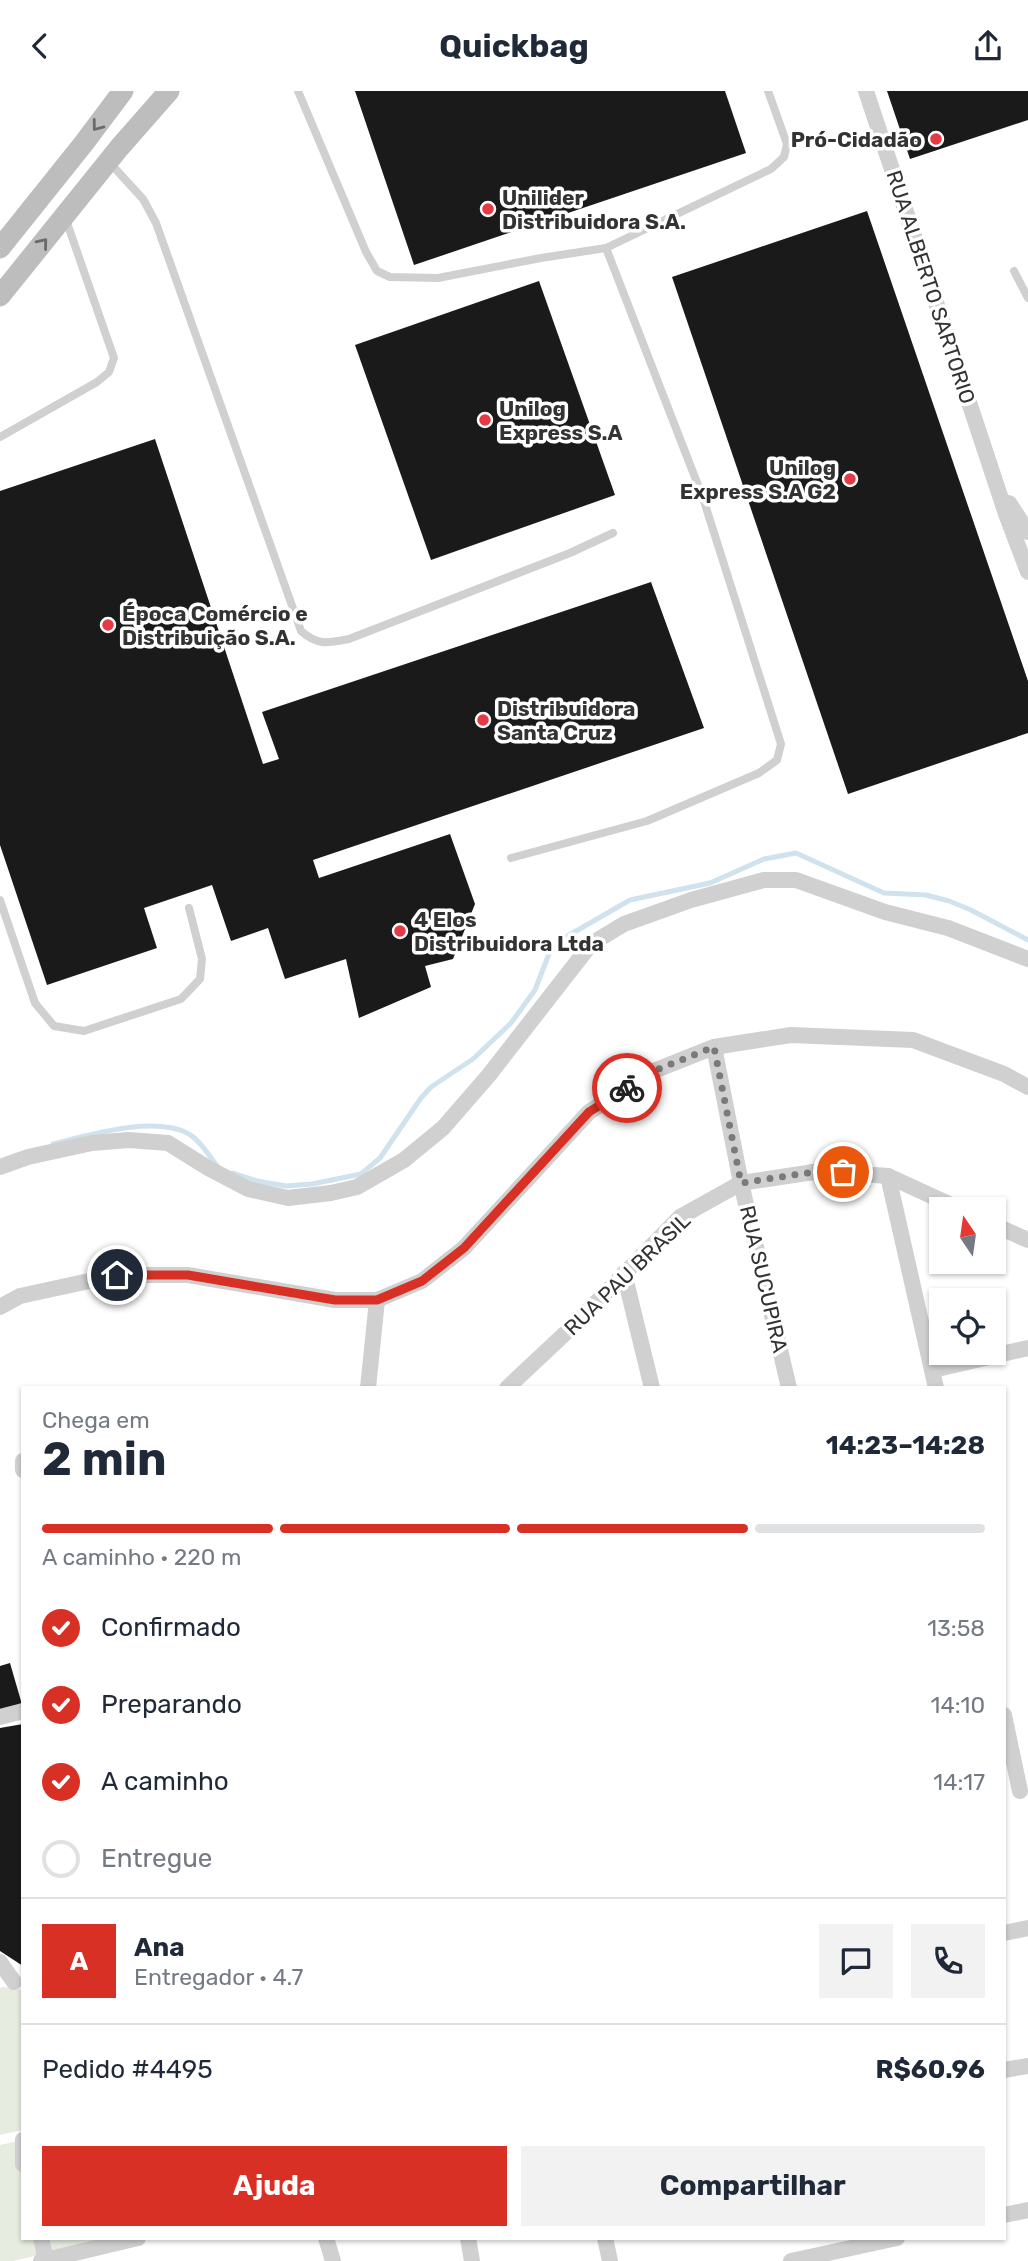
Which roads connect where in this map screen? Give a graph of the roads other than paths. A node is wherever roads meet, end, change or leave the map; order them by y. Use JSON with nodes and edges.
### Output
{"nodes":[{"id":1,"x":123,"y":91,"type":"edge"},
{"id":2,"x":169,"y":91,"type":"edge"},
{"id":3,"x":298,"y":91,"type":"edge"},
{"id":4,"x":768,"y":91,"type":"edge"},
{"id":5,"x":866,"y":91,"type":"edge"},
{"id":6,"x":108,"y":161,"type":"junction"},
{"id":7,"x":64,"y":216,"type":"junction"},
{"id":8,"x":0,"y":248,"type":"edge"},
{"id":9,"x":606,"y":248,"type":"junction"},
{"id":10,"x":1014,"y":271,"type":"dead end"},
{"id":11,"x":0,"y":296,"type":"edge"},
{"id":12,"x":1028,"y":298,"type":"edge"},
{"id":13,"x":0,"y":437,"type":"edge"},
{"id":14,"x":996,"y":484,"type":"junction"},
{"id":15,"x":1028,"y":532,"type":"edge"},
{"id":16,"x":613,"y":533,"type":"dead end"},
{"id":17,"x":1028,"y":572,"type":"edge"},
{"id":18,"x":511,"y":858,"type":"dead end"},
{"id":19,"x":0,"y":900,"type":"edge"},
{"id":20,"x":189,"y":908,"type":"dead end"},
{"id":21,"x":1028,"y":959,"type":"edge"},
{"id":22,"x":714,"y":1047,"type":"junction"},
{"id":23,"x":1028,"y":1087,"type":"edge"},
{"id":24,"x":0,"y":1167,"type":"edge"},
{"id":25,"x":888,"y":1176,"type":"junction"},
{"id":26,"x":741,"y":1183,"type":"junction"},
{"id":27,"x":934,"y":1197,"type":"edge"},
{"id":28,"x":1006,"y":1230,"type":"edge"},
{"id":29,"x":1028,"y":1240,"type":"edge"},
{"id":30,"x":624,"y":1273,"type":"junction"},
{"id":31,"x":377,"y":1300,"type":"junction"},
{"id":32,"x":0,"y":1307,"type":"edge"},
{"id":33,"x":1028,"y":1348,"type":"edge"},
{"id":34,"x":933,"y":1370,"type":"junction"},
{"id":35,"x":368,"y":1386,"type":"edge"},
{"id":36,"x":509,"y":1386,"type":"edge"},
{"id":37,"x":652,"y":1386,"type":"edge"},
{"id":38,"x":789,"y":1386,"type":"edge"},
{"id":39,"x":936,"y":1386,"type":"edge"},
{"id":40,"x":21,"y":1712,"type":"edge"},
{"id":41,"x":0,"y":1717,"type":"edge"},
{"id":42,"x":1006,"y":1726,"type":"edge"},
{"id":43,"x":1018,"y":1792,"type":"edge"},
{"id":44,"x":1028,"y":1928,"type":"edge"},
{"id":45,"x":1006,"y":1933,"type":"edge"},
{"id":46,"x":0,"y":1962,"type":"edge"},
{"id":47,"x":12,"y":1983,"type":"edge"},
{"id":48,"x":1028,"y":2066,"type":"edge"},
{"id":49,"x":1006,"y":2070,"type":"edge"},
{"id":50,"x":1028,"y":2210,"type":"edge"},
{"id":51,"x":1006,"y":2215,"type":"edge"},
{"id":52,"x":41,"y":2240,"type":"edge"},
{"id":53,"x":129,"y":2240,"type":"edge"},
{"id":54,"x":327,"y":2240,"type":"edge"},
{"id":55,"x":468,"y":2240,"type":"edge"},
{"id":56,"x":606,"y":2240,"type":"edge"},
{"id":57,"x":888,"y":2240,"type":"edge"},
{"id":58,"x":43,"y":2260,"type":"edge"},
{"id":59,"x":333,"y":2261,"type":"edge"},
{"id":60,"x":472,"y":2261,"type":"edge"},
{"id":61,"x":610,"y":2261,"type":"edge"},
{"id":62,"x":791,"y":2261,"type":"edge"}],
"edges":[{"from":1,"to":8,"type":"main road","one_way":true},
{"from":2,"to":6,"type":"main road"},
{"from":3,"to":9,"type":"lane"},
{"from":4,"to":9,"type":"lane"},
{"from":5,"to":14,"type":"street","name":"RUA ALBERTO SARTORIO"},
{"from":6,"to":7,"type":"main road"},
{"from":6,"to":16,"type":"lane"},
{"from":11,"to":7,"type":"main road","one_way":true},
{"from":7,"to":13,"type":"lane"},
{"from":9,"to":18,"type":"lane"},
{"from":10,"to":12,"type":"lane"},
{"from":14,"to":15,"type":"street","name":"RUA ALBERTO SARTORIO"},
{"from":14,"to":17,"type":"street","name":"RUA ALBERTO SARTORIO"},
{"from":19,"to":20,"type":"lane"},
{"from":21,"to":24,"type":"street"},
{"from":22,"to":23,"type":"street"},
{"from":22,"to":26,"type":"street","name":"RUA SUCUPIRA"},
{"from":22,"to":31,"type":"street"},
{"from":25,"to":26,"type":"street","name":"RUA PAU BRASIL"},
{"from":25,"to":27,"type":"street","name":"RUA PAU BRASIL"},
{"from":25,"to":34,"type":"street"},
{"from":26,"to":30,"type":"street","name":"RUA PAU BRASIL"},
{"from":26,"to":38,"type":"street","name":"RUA SUCUPIRA"},
{"from":28,"to":29,"type":"street"},
{"from":30,"to":36,"type":"street","name":"RUA PAU BRASIL"},
{"from":30,"to":37,"type":"street"},
{"from":31,"to":32,"type":"street"},
{"from":31,"to":35,"type":"street"},
{"from":33,"to":34,"type":"street"},
{"from":34,"to":39,"type":"street"},
{"from":40,"to":41,"type":"street"},
{"from":42,"to":43,"type":"street"},
{"from":44,"to":45,"type":"street"},
{"from":46,"to":47,"type":"street"},
{"from":48,"to":49,"type":"street"},
{"from":50,"to":51,"type":"street"},
{"from":52,"to":58,"type":"street"},
{"from":53,"to":58,"type":"street"},
{"from":54,"to":59,"type":"street"},
{"from":55,"to":60,"type":"street"},
{"from":56,"to":61,"type":"street"},
{"from":57,"to":62,"type":"street"}]}
